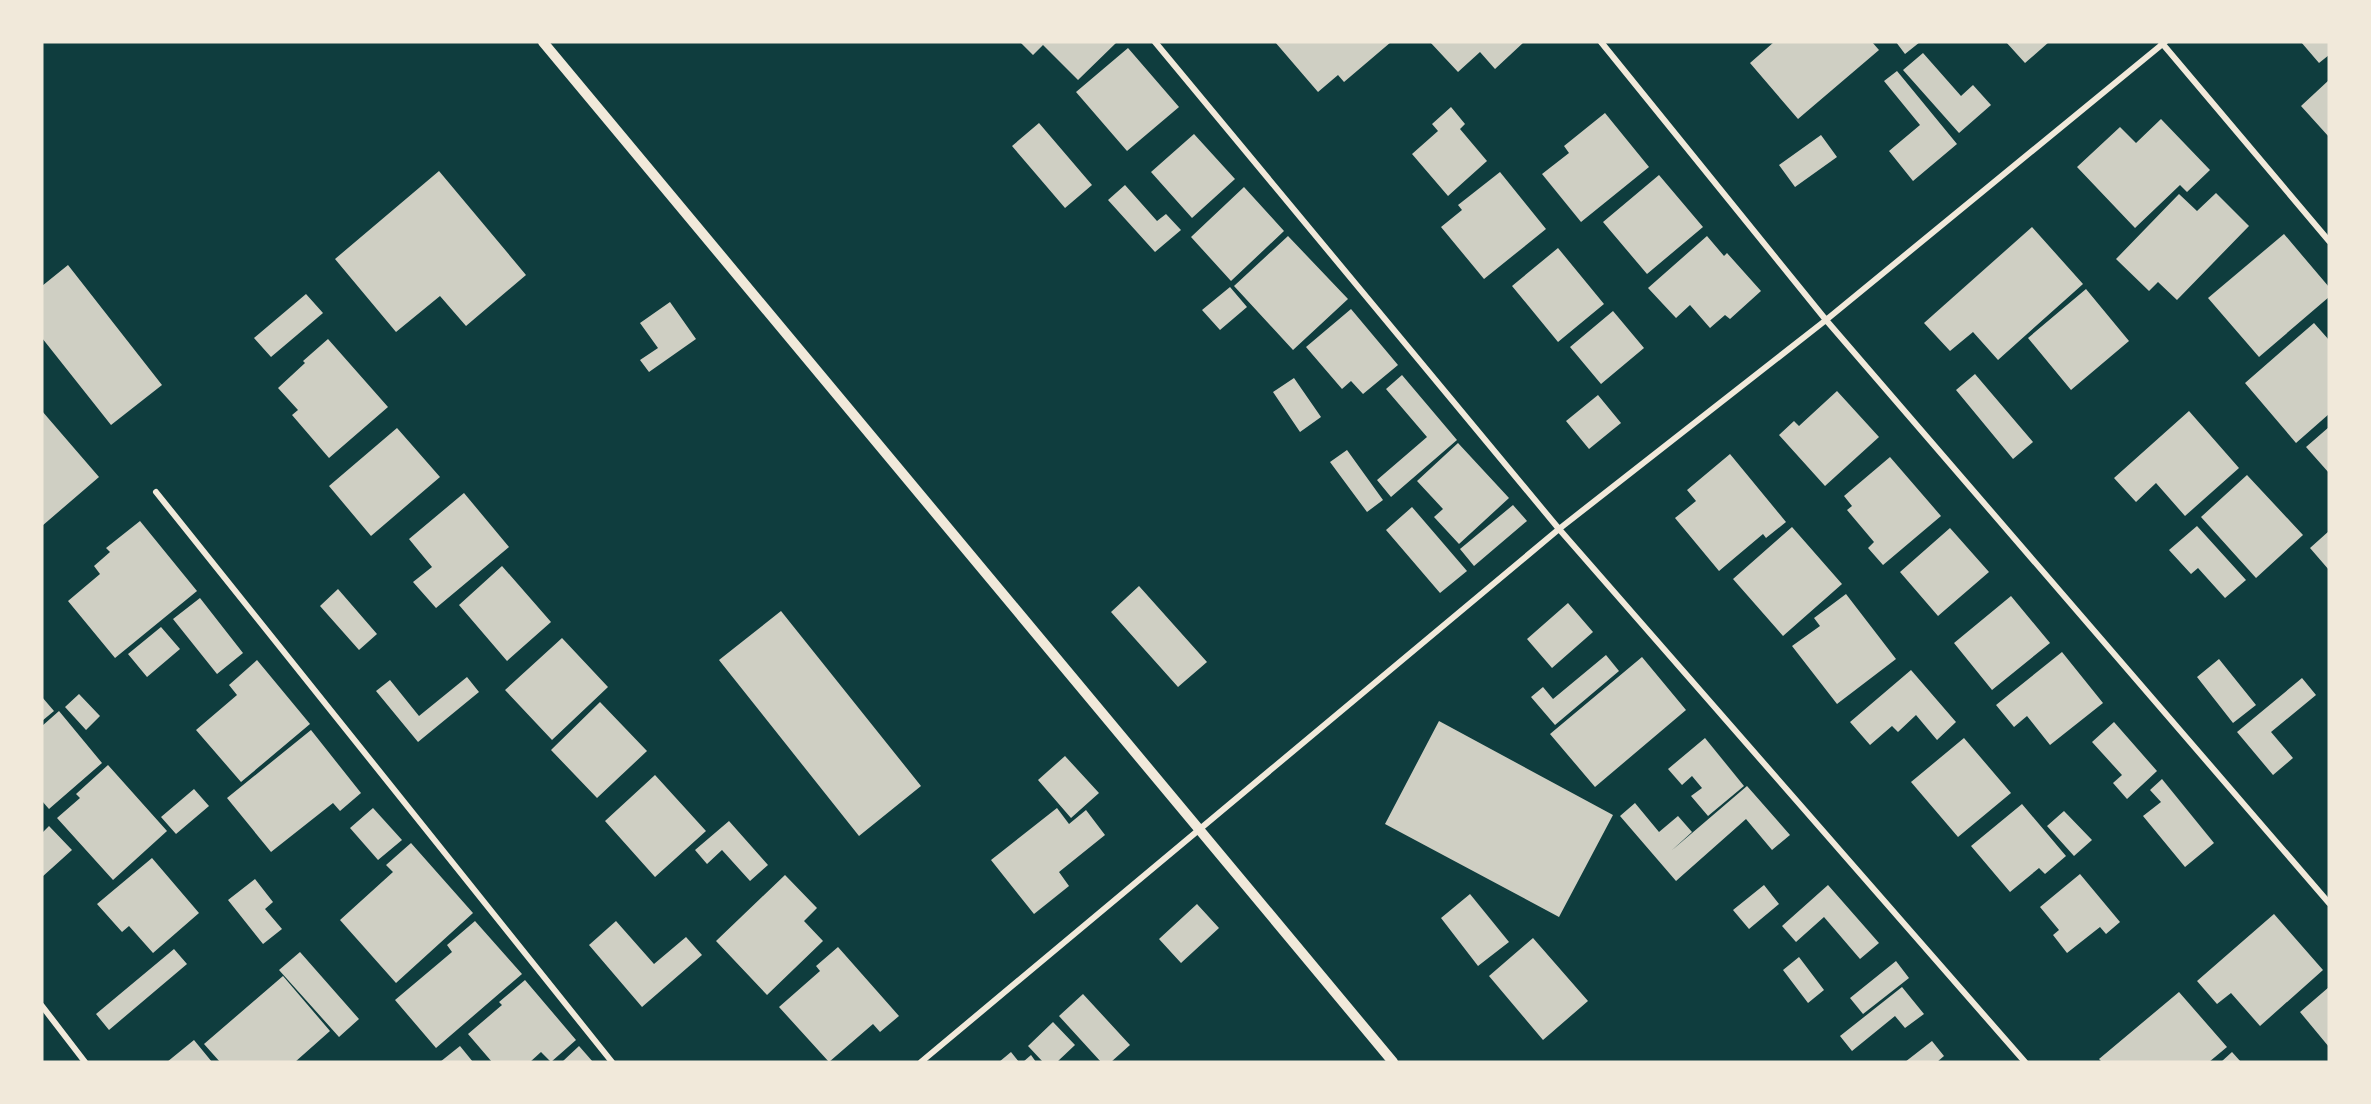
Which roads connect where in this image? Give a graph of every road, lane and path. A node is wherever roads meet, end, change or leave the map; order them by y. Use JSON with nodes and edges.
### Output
{"nodes":[{"id":1,"x":543,"y":42,"type":"edge"},
{"id":2,"x":1155,"y":42,"type":"edge"},
{"id":3,"x":1601,"y":42,"type":"edge"},
{"id":4,"x":2163,"y":43,"type":"edge"},
{"id":5,"x":2329,"y":241,"type":"edge"},
{"id":6,"x":1826,"y":320,"type":"junction"},
{"id":7,"x":156,"y":492,"type":"dead end"},
{"id":8,"x":1559,"y":529,"type":"junction"},
{"id":9,"x":1200,"y":831,"type":"junction"},
{"id":10,"x":2329,"y":903,"type":"edge"},
{"id":11,"x":42,"y":1006,"type":"edge"},
{"id":12,"x":85,"y":1062,"type":"edge"},
{"id":13,"x":612,"y":1062,"type":"edge"},
{"id":14,"x":921,"y":1062,"type":"edge"},
{"id":15,"x":1393,"y":1062,"type":"edge"},
{"id":16,"x":2025,"y":1062,"type":"edge"}],
"edges":[{"from":1,"to":9,"type":"street"},
{"from":2,"to":8,"type":"street"},
{"from":3,"to":6,"type":"street"},
{"from":4,"to":5,"type":"street"},
{"from":4,"to":6,"type":"street"},
{"from":6,"to":8,"type":"street"},
{"from":6,"to":10,"type":"street"},
{"from":7,"to":13,"type":"street"},
{"from":8,"to":9,"type":"street"},
{"from":8,"to":16,"type":"street"},
{"from":9,"to":14,"type":"street"},
{"from":9,"to":15,"type":"street"},
{"from":11,"to":12,"type":"street"}]}
